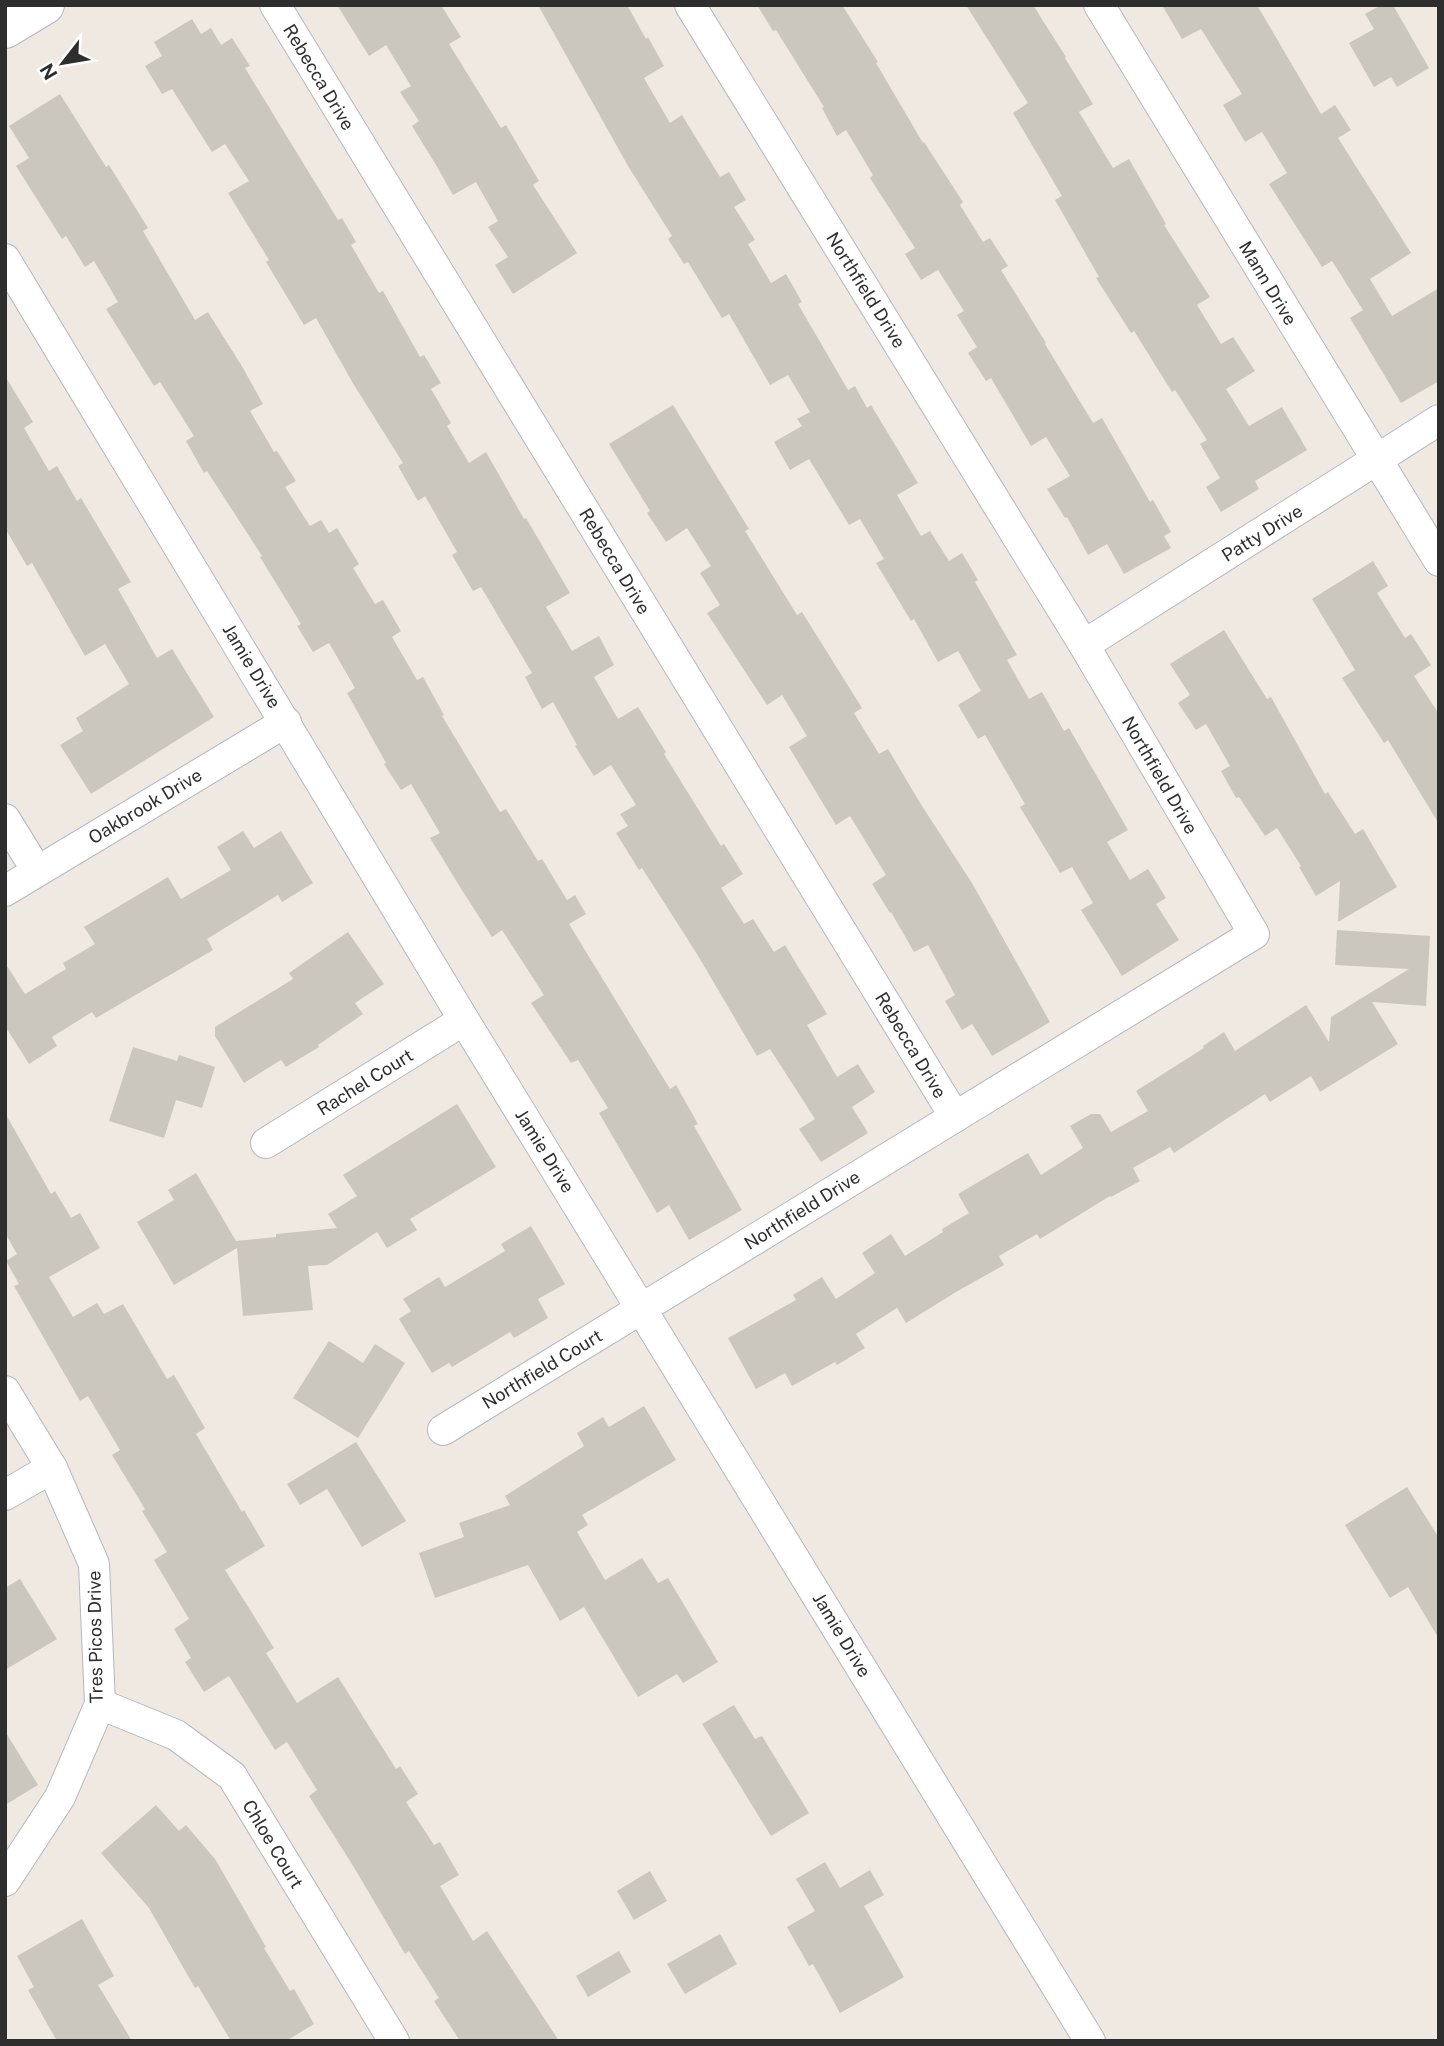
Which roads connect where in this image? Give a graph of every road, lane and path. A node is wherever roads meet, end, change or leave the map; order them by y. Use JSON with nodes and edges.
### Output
{"nodes":[{"id":1,"x":45,"y":5,"type":"edge"},
{"id":2,"x":275,"y":5,"type":"edge"},
{"id":3,"x":690,"y":5,"type":"edge"},
{"id":4,"x":1099,"y":5,"type":"edge"},
{"id":5,"x":5,"y":29,"type":"edge"},
{"id":6,"x":5,"y":259,"type":"edge"},
{"id":7,"x":1439,"y":419,"type":"edge"},
{"id":8,"x":1376,"y":461,"type":"junction"},
{"id":9,"x":1439,"y":561,"type":"edge"},
{"id":10,"x":1084,"y":645,"type":"junction"},
{"id":11,"x":286,"y":722,"type":"junction"},
{"id":12,"x":5,"y":819,"type":"edge"},
{"id":13,"x":37,"y":871,"type":"junction"},
{"id":14,"x":5,"y":891,"type":"edge"},
{"id":15,"x":464,"y":1020,"type":"junction"},
{"id":16,"x":954,"y":1117,"type":"junction"},
{"id":17,"x":267,"y":1143,"type":"dead end"},
{"id":18,"x":642,"y":1308,"type":"junction"},
{"id":19,"x":5,"y":1391,"type":"edge"},
{"id":20,"x":443,"y":1430,"type":"dead end"},
{"id":21,"x":52,"y":1468,"type":"junction"},
{"id":22,"x":5,"y":1495,"type":"edge"},
{"id":23,"x":100,"y":1704,"type":"junction"},
{"id":24,"x":5,"y":1881,"type":"edge"},
{"id":25,"x":394,"y":2041,"type":"edge"},
{"id":26,"x":1090,"y":2041,"type":"edge"}],
"edges":[{"from":1,"to":5,"type":"street"},
{"from":2,"to":16,"type":"street","name":"Rebecca Drive"},
{"from":3,"to":10,"type":"street","name":"Northfield Drive"},
{"from":4,"to":8,"type":"street","name":"Mann Drive"},
{"from":6,"to":11,"type":"street","name":"Jamie Drive"},
{"from":7,"to":8,"type":"street","name":"Patty Drive"},
{"from":8,"to":9,"type":"street","name":"Mann Drive"},
{"from":8,"to":10,"type":"street","name":"Patty Drive"},
{"from":10,"to":16,"type":"street","name":"Northfield Drive"},
{"from":11,"to":13,"type":"street","name":"Oakbrook Drive"},
{"from":11,"to":15,"type":"street","name":"Jamie Drive"},
{"from":12,"to":13,"type":"street"},
{"from":13,"to":14,"type":"street","name":"Oakbrook Drive"},
{"from":15,"to":17,"type":"street","name":"Rachel Court"},
{"from":15,"to":18,"type":"street","name":"Jamie Drive"},
{"from":16,"to":18,"type":"street","name":"Northfield Drive"},
{"from":18,"to":20,"type":"street","name":"Northfield Court"},
{"from":18,"to":26,"type":"street","name":"Jamie Drive"},
{"from":19,"to":21,"type":"street","name":"Tres Picos Drive"},
{"from":21,"to":22,"type":"street"},
{"from":21,"to":23,"type":"street","name":"Tres Picos Drive"},
{"from":23,"to":24,"type":"street","name":"Tres Picos Drive"},
{"from":23,"to":25,"type":"street","name":"Chloe Court"}]}
